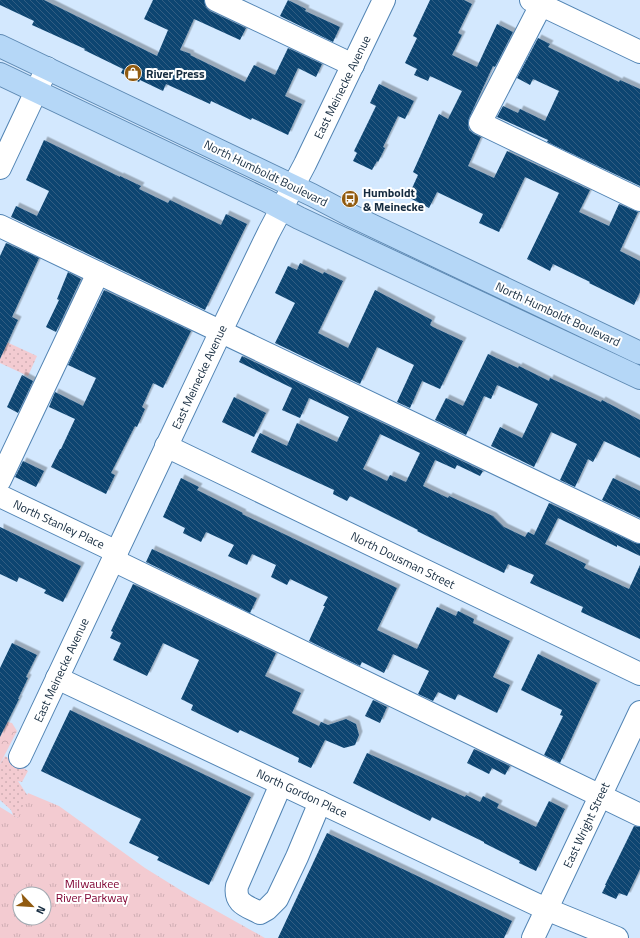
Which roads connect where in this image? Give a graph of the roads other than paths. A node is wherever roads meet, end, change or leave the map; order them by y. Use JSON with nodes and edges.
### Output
{"nodes":[{"id":1,"x":216,"y":0,"type":"edge"},
{"id":2,"x":384,"y":0,"type":"edge"},
{"id":3,"x":536,"y":2,"type":"edge"},
{"id":4,"x":0,"y":46,"type":"edge"},
{"id":5,"x":640,"y":52,"type":"edge"},
{"id":6,"x":353,"y":65,"type":"junction"},
{"id":7,"x":48,"y":68,"type":"junction"},
{"id":8,"x":0,"y":74,"type":"edge"},
{"id":9,"x":36,"y":92,"type":"junction"},
{"id":10,"x":0,"y":168,"type":"edge"},
{"id":11,"x":294,"y":186,"type":"junction"},
{"id":12,"x":640,"y":200,"type":"edge"},
{"id":13,"x":282,"y":209,"type":"junction"},
{"id":14,"x":0,"y":226,"type":"edge"},
{"id":15,"x":98,"y":273,"type":"junction"},
{"id":16,"x":221,"y":331,"type":"junction"},
{"id":17,"x":640,"y":353,"type":"edge"},
{"id":18,"x":640,"y":378,"type":"edge"},
{"id":19,"x":166,"y":446,"type":"junction"},
{"id":20,"x":0,"y":480,"type":"edge"},
{"id":21,"x":0,"y":496,"type":"edge"},
{"id":22,"x":640,"y":532,"type":"edge"},
{"id":23,"x":115,"y":556,"type":"junction"},
{"id":24,"x":640,"y":674,"type":"edge"},
{"id":25,"x":57,"y":678,"type":"junction"},
{"id":26,"x":640,"y":712,"type":"edge"},
{"id":27,"x":20,"y":757,"type":"dead end"},
{"id":28,"x":281,"y":784,"type":"junction"},
{"id":29,"x":600,"y":796,"type":"junction"},
{"id":30,"x":320,"y":802,"type":"junction"},
{"id":31,"x":640,"y":815,"type":"edge"},
{"id":32,"x":546,"y":909,"type":"junction"},
{"id":33,"x":533,"y":938,"type":"edge"},
{"id":34,"x":618,"y":938,"type":"edge"}],
"edges":[{"from":1,"to":6,"type":"street"},
{"from":2,"to":6,"type":"street","name":"East Meinecke Avenue"},
{"from":3,"to":5,"type":"street"},
{"from":3,"to":12,"type":"street"},
{"from":4,"to":7,"type":"main road","name":"North Humboldt Boulevard"},
{"from":6,"to":11,"type":"street","name":"East Meinecke Avenue"},
{"from":7,"to":9,"type":"street"},
{"from":7,"to":11,"type":"main road","name":"North Humboldt Boulevard"},
{"from":8,"to":9,"type":"main road","name":"North Humboldt Boulevard"},
{"from":9,"to":10,"type":"street"},
{"from":9,"to":13,"type":"main road","name":"North Humboldt Boulevard"},
{"from":11,"to":13,"type":"street","name":"East Meinecke Avenue"},
{"from":11,"to":17,"type":"main road","name":"North Humboldt Boulevard"},
{"from":13,"to":16,"type":"street","name":"East Meinecke Avenue"},
{"from":13,"to":18,"type":"main road","name":"North Humboldt Boulevard"},
{"from":14,"to":15,"type":"street"},
{"from":15,"to":16,"type":"street"},
{"from":15,"to":20,"type":"street"},
{"from":16,"to":19,"type":"street","name":"East Meinecke Avenue"},
{"from":16,"to":22,"type":"street"},
{"from":19,"to":23,"type":"street","name":"East Meinecke Avenue"},
{"from":19,"to":24,"type":"street","name":"North Dousman Street"},
{"from":21,"to":23,"type":"street","name":"North Stanley Place"},
{"from":23,"to":25,"type":"street","name":"East Meinecke Avenue"},
{"from":23,"to":29,"type":"street","name":"North Stanley Place"},
{"from":25,"to":27,"type":"street","name":"East Meinecke Avenue"},
{"from":25,"to":28,"type":"street","name":"North Gordon Place"},
{"from":26,"to":29,"type":"street","name":"East Wright Street"},
{"from":28,"to":30,"type":"street","name":"North Gordon Place"},
{"from":28,"to":30,"type":"street"},
{"from":29,"to":31,"type":"street","name":"North Stanley Place"},
{"from":29,"to":32,"type":"street","name":"East Wright Street"},
{"from":30,"to":32,"type":"street","name":"North Gordon Place"},
{"from":32,"to":33,"type":"street","name":"East Wright Street"},
{"from":32,"to":34,"type":"street","name":"North Gordon Place"}]}
